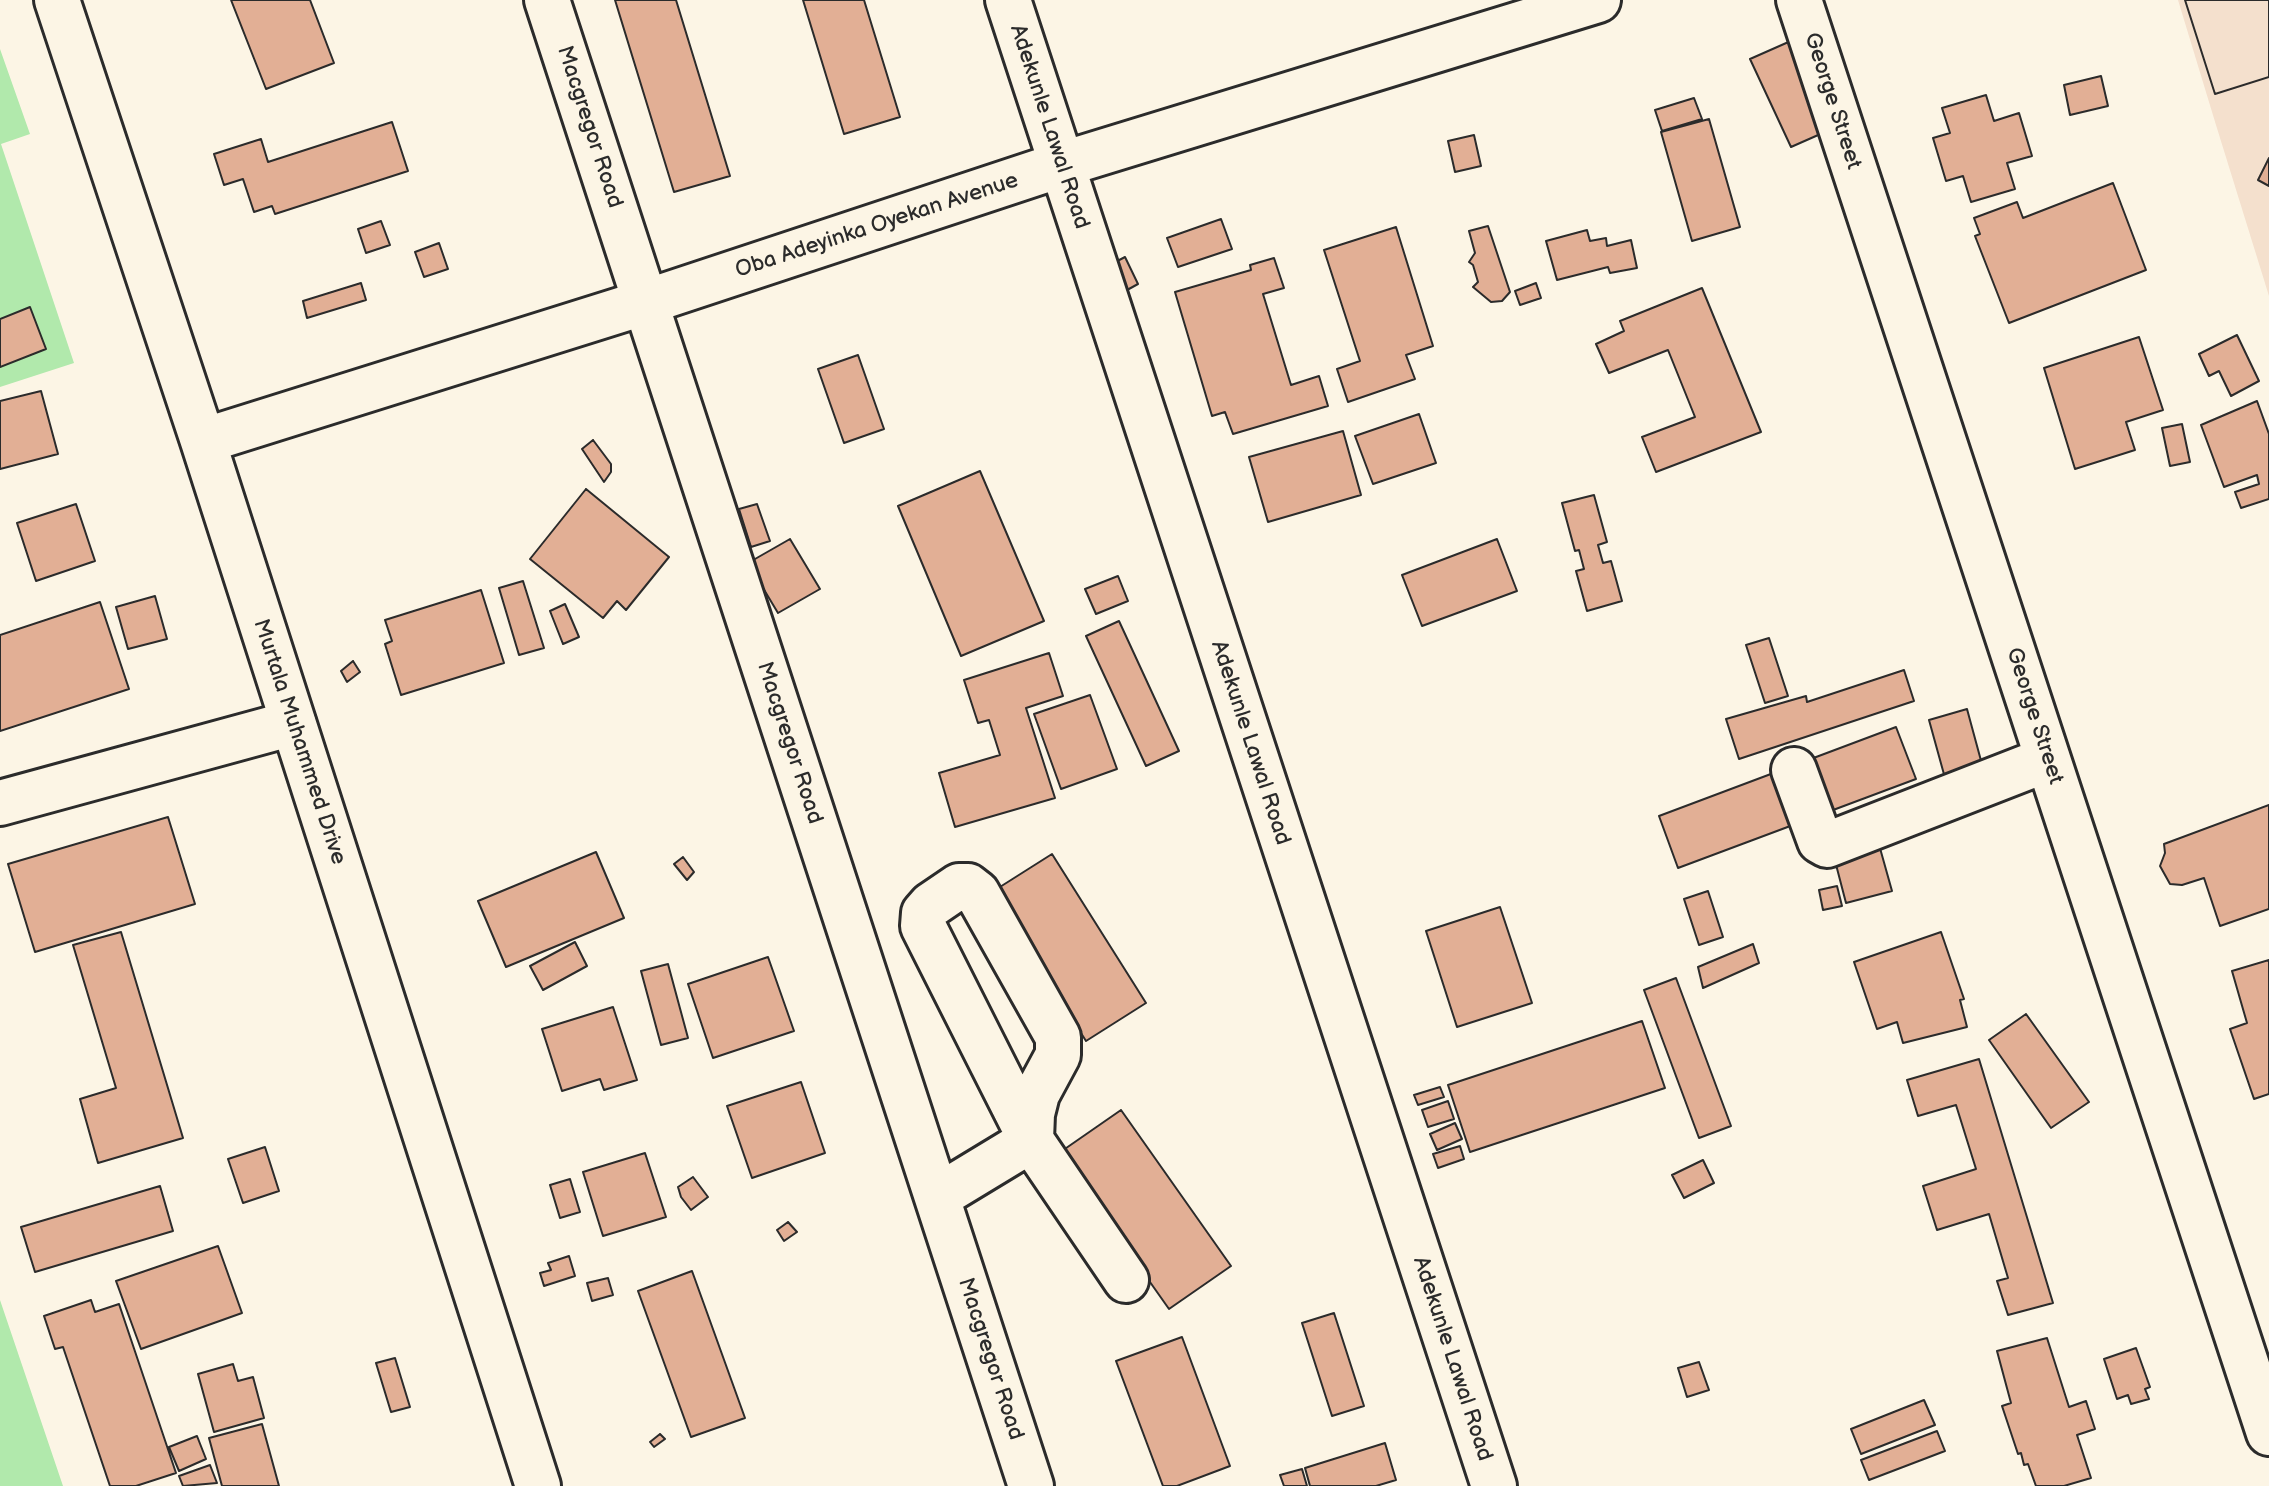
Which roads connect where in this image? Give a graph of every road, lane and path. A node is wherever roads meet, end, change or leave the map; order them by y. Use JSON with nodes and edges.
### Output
{"nodes":[{"id":1,"x":57,"y":0,"type":"edge"},
{"id":2,"x":547,"y":0,"type":"edge"},
{"id":3,"x":1008,"y":0,"type":"edge"},
{"id":4,"x":1598,"y":0,"type":"edge"},
{"id":5,"x":1799,"y":0,"type":"edge"},
{"id":6,"x":1060,"y":165,"type":"junction"},
{"id":7,"x":646,"y":302,"type":"junction"},
{"id":8,"x":203,"y":441,"type":"junction"},
{"id":9,"x":293,"y":723,"type":"junction"},
{"id":10,"x":2048,"y":759,"type":"junction"},
{"id":11,"x":1794,"y":770,"type":"dead end"},
{"id":12,"x":0,"y":803,"type":"edge"},
{"id":13,"x":1031,"y":1140,"type":"junction"},
{"id":14,"x":937,"y":1197,"type":"junction"},
{"id":15,"x":1126,"y":1280,"type":"dead end"},
{"id":16,"x":2269,"y":1433,"type":"edge"},
{"id":17,"x":538,"y":1486,"type":"edge"},
{"id":18,"x":1031,"y":1486,"type":"edge"},
{"id":19,"x":1494,"y":1486,"type":"edge"}],
"edges":[{"from":1,"to":8,"type":"main road","name":"Murtala Muhammed Drive"},
{"from":2,"to":7,"type":"main road","name":"Macgregor Road"},
{"from":3,"to":6,"type":"main road","name":"Adekunle Lawal Road"},
{"from":4,"to":6,"type":"main road","name":"Oba Adeyinka Oyekan Avenue"},
{"from":5,"to":10,"type":"main road","name":"George Street"},
{"from":6,"to":7,"type":"main road","name":"Oba Adeyinka Oyekan Avenue"},
{"from":6,"to":19,"type":"main road","name":"Adekunle Lawal Road"},
{"from":7,"to":8,"type":"main road","name":"Oba Adeyinka Oyekan Avenue"},
{"from":7,"to":14,"type":"main road","name":"Macgregor Road"},
{"from":8,"to":9,"type":"main road","name":"Murtala Muhammed Drive"},
{"from":9,"to":12,"type":"main road"},
{"from":9,"to":17,"type":"main road","name":"Murtala Muhammed Drive"},
{"from":10,"to":11,"type":"main road"},
{"from":10,"to":16,"type":"main road","name":"George Street"},
{"from":13,"to":13,"type":"main road"},
{"from":13,"to":14,"type":"main road"},
{"from":13,"to":15,"type":"main road"},
{"from":14,"to":18,"type":"main road","name":"Macgregor Road"}]}
